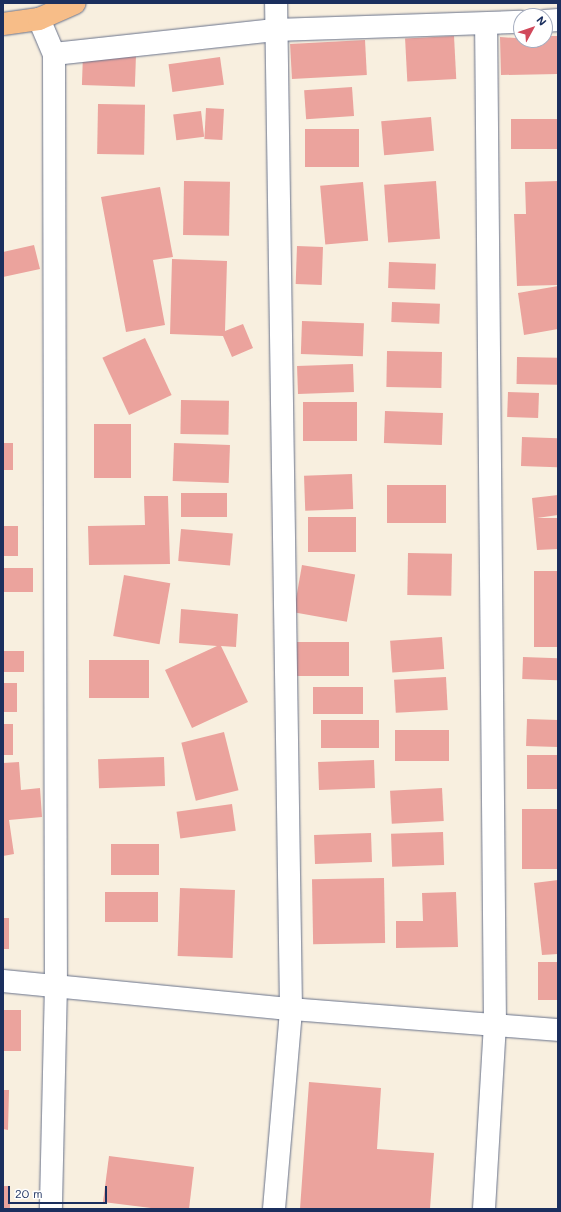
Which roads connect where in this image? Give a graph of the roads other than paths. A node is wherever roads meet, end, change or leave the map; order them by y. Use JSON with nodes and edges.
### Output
{"nodes":[{"id":1,"x":75,"y":3,"type":"edge"},
{"id":2,"x":276,"y":3,"type":"edge"},
{"id":3,"x":39,"y":19,"type":"junction"},
{"id":4,"x":513,"y":22,"type":"edge"},
{"id":5,"x":3,"y":24,"type":"edge"},
{"id":6,"x":486,"y":24,"type":"junction"},
{"id":7,"x":274,"y":30,"type":"junction"},
{"id":8,"x":54,"y":54,"type":"junction"},
{"id":9,"x":3,"y":981,"type":"edge"},
{"id":10,"x":56,"y":984,"type":"junction"},
{"id":11,"x":291,"y":1009,"type":"junction"},
{"id":12,"x":495,"y":1026,"type":"junction"},
{"id":13,"x":558,"y":1030,"type":"edge"},
{"id":14,"x":51,"y":1209,"type":"edge"},
{"id":15,"x":274,"y":1209,"type":"edge"},
{"id":16,"x":484,"y":1209,"type":"edge"}],
"edges":[{"from":1,"to":3,"type":"main road"},
{"from":2,"to":7,"type":"street"},
{"from":3,"to":5,"type":"main road"},
{"from":3,"to":8,"type":"street"},
{"from":4,"to":6,"type":"street"},
{"from":6,"to":7,"type":"street"},
{"from":6,"to":12,"type":"street"},
{"from":7,"to":8,"type":"street"},
{"from":7,"to":11,"type":"street"},
{"from":8,"to":10,"type":"street"},
{"from":9,"to":10,"type":"street"},
{"from":10,"to":11,"type":"street"},
{"from":10,"to":14,"type":"street"},
{"from":11,"to":12,"type":"street"},
{"from":11,"to":15,"type":"street"},
{"from":12,"to":13,"type":"street"},
{"from":12,"to":16,"type":"street"}]}
